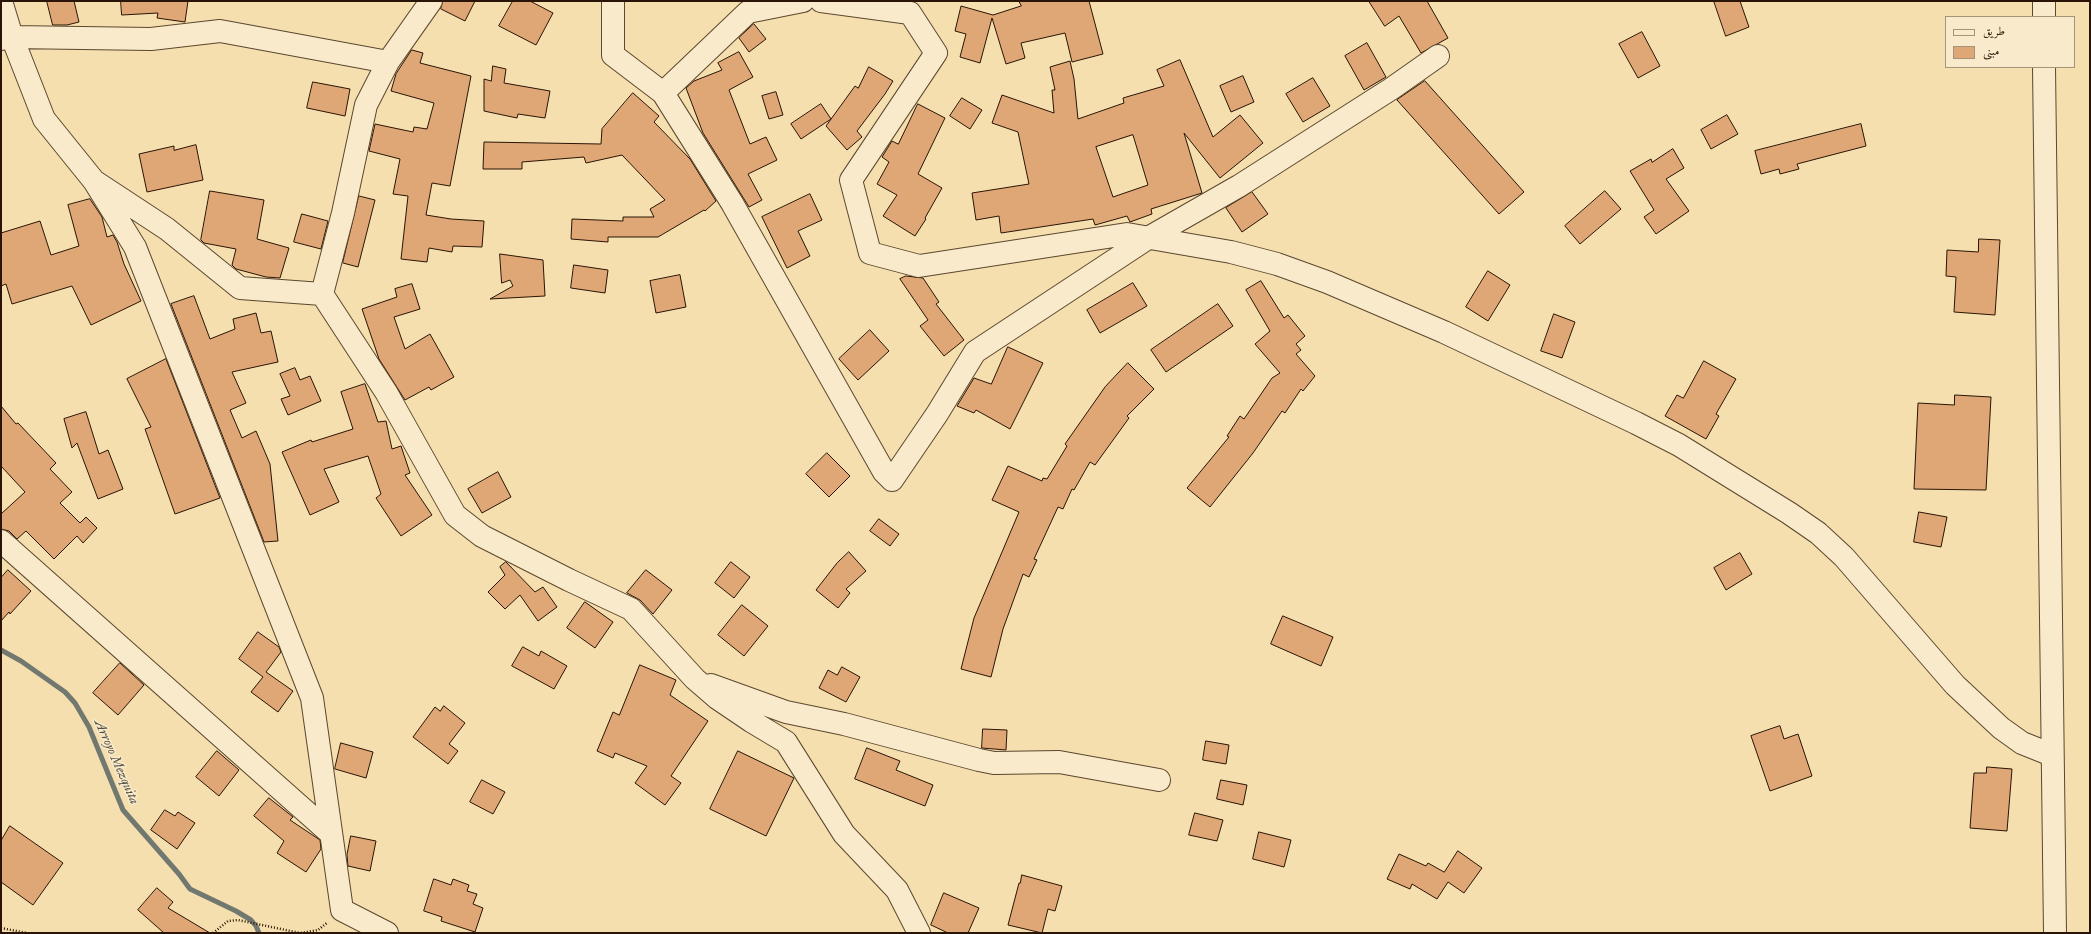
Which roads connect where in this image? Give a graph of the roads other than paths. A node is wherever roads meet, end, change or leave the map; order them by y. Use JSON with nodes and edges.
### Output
{"nodes":[{"id":1,"x":1,"y":1,"type":"edge"},
{"id":2,"x":431,"y":1,"type":"edge"},
{"id":3,"x":613,"y":1,"type":"edge"},
{"id":4,"x":803,"y":1,"type":"edge"},
{"id":5,"x":822,"y":1,"type":"edge"},
{"id":6,"x":2044,"y":1,"type":"edge"},
{"id":7,"x":2044,"y":16,"type":"edge"},
{"id":8,"x":6,"y":38,"type":"edge"},
{"id":9,"x":1438,"y":56,"type":"dead end"},
{"id":10,"x":388,"y":62,"type":"junction"},
{"id":11,"x":2044,"y":68,"type":"edge"},
{"id":12,"x":663,"y":93,"type":"junction"},
{"id":13,"x":94,"y":181,"type":"junction"},
{"id":14,"x":1148,"y":238,"type":"junction"},
{"id":15,"x":322,"y":294,"type":"junction"},
{"id":16,"x":1,"y":541,"type":"edge"},
{"id":17,"x":695,"y":679,"type":"junction"},
{"id":18,"x":2052,"y":755,"type":"junction"},
{"id":19,"x":1159,"y":780,"type":"dead end"},
{"id":20,"x":330,"y":833,"type":"junction"},
{"id":21,"x":387,"y":933,"type":"edge"},
{"id":22,"x":920,"y":933,"type":"edge"},
{"id":23,"x":2055,"y":933,"type":"edge"}],
"edges":[{"from":1,"to":8,"type":"street"},
{"from":2,"to":10,"type":"street"},
{"from":3,"to":12,"type":"street"},
{"from":4,"to":12,"type":"street"},
{"from":5,"to":14,"type":"street"},
{"from":6,"to":7,"type":"street"},
{"from":8,"to":10,"type":"street"},
{"from":8,"to":13,"type":"street"},
{"from":9,"to":14,"type":"street"},
{"from":10,"to":15,"type":"street"},
{"from":11,"to":18,"type":"street"},
{"from":12,"to":14,"type":"street"},
{"from":13,"to":15,"type":"street"},
{"from":13,"to":20,"type":"street"},
{"from":14,"to":18,"type":"street"},
{"from":15,"to":17,"type":"street"},
{"from":16,"to":20,"type":"street"},
{"from":17,"to":19,"type":"street"},
{"from":17,"to":22,"type":"street"},
{"from":18,"to":23,"type":"street"},
{"from":20,"to":21,"type":"street"}]}
